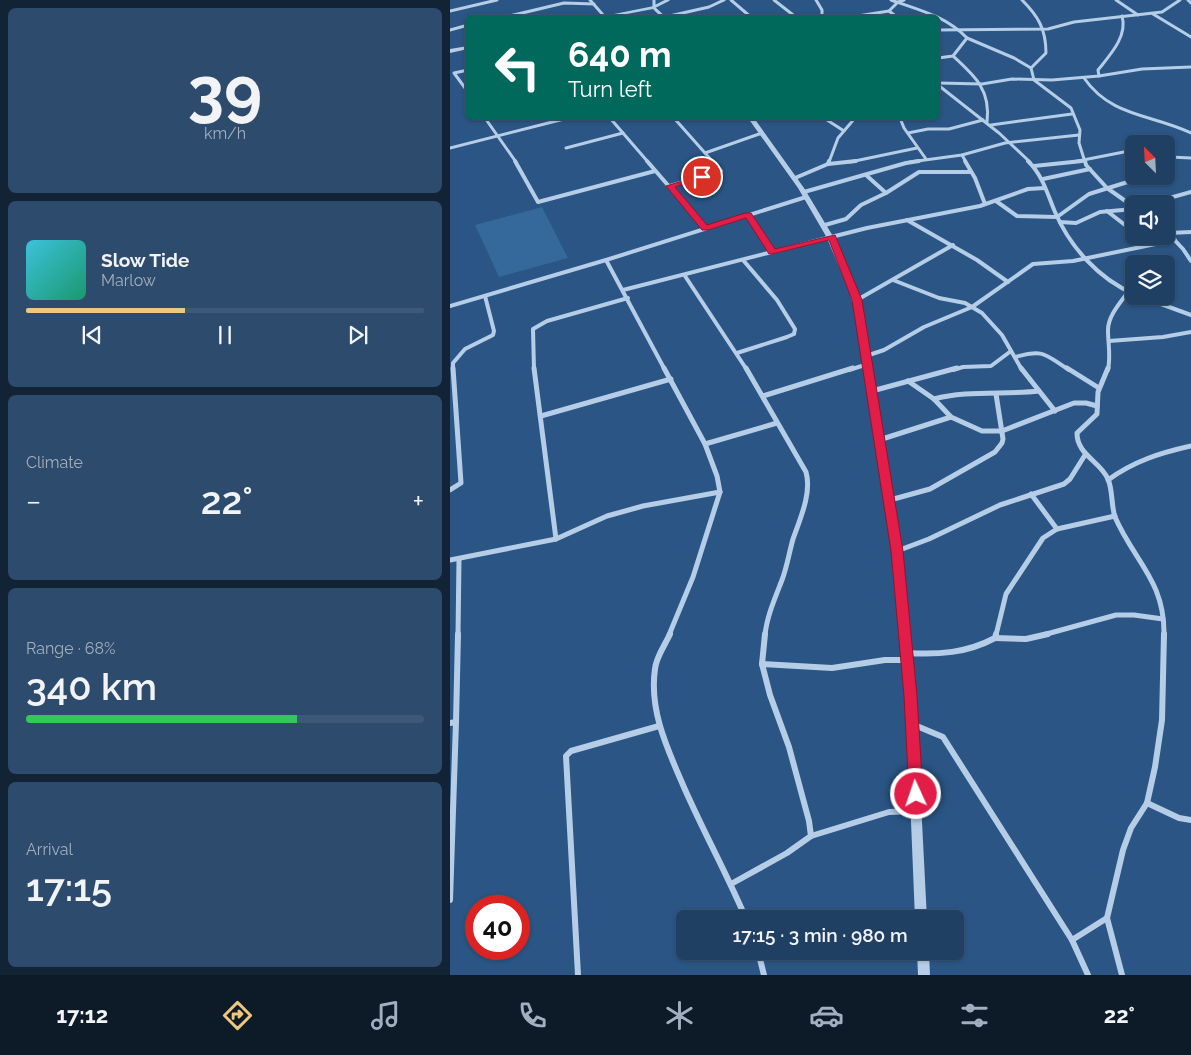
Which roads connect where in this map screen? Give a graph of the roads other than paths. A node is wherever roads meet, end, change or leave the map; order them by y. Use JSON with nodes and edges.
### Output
{"nodes":[{"id":1,"x":497,"y":0,"type":"edge"},
{"id":2,"x":590,"y":0,"type":"edge"},
{"id":3,"x":654,"y":0,"type":"edge"},
{"id":4,"x":668,"y":0,"type":"edge"},
{"id":5,"x":724,"y":0,"type":"edge"},
{"id":6,"x":731,"y":0,"type":"edge"},
{"id":7,"x":774,"y":0,"type":"edge"},
{"id":8,"x":816,"y":0,"type":"edge"},
{"id":9,"x":891,"y":0,"type":"edge"},
{"id":10,"x":904,"y":0,"type":"edge"},
{"id":11,"x":1022,"y":0,"type":"edge"},
{"id":12,"x":1116,"y":0,"type":"edge"},
{"id":13,"x":1180,"y":0,"type":"edge"},
{"id":14,"x":1188,"y":0,"type":"edge"},
{"id":15,"x":898,"y":2,"type":"junction"},
{"id":16,"x":1191,"y":3,"type":"edge"},
{"id":17,"x":594,"y":4,"type":"junction"},
{"id":18,"x":654,"y":6,"type":"junction"},
{"id":19,"x":450,"y":11,"type":"edge"},
{"id":20,"x":888,"y":11,"type":"junction"},
{"id":21,"x":1153,"y":14,"type":"junction"},
{"id":22,"x":514,"y":15,"type":"edge"},
{"id":23,"x":603,"y":15,"type":"edge"},
{"id":24,"x":609,"y":15,"type":"edge"},
{"id":25,"x":663,"y":15,"type":"edge"},
{"id":26,"x":674,"y":15,"type":"edge"},
{"id":27,"x":748,"y":15,"type":"edge"},
{"id":28,"x":793,"y":15,"type":"edge"},
{"id":29,"x":822,"y":15,"type":"edge"},
{"id":30,"x":863,"y":15,"type":"edge"},
{"id":31,"x":894,"y":15,"type":"edge"},
{"id":32,"x":935,"y":15,"type":"edge"},
{"id":33,"x":1138,"y":15,"type":"junction"},
{"id":34,"x":1122,"y":16,"type":"junction"},
{"id":35,"x":940,"y":18,"type":"edge"},
{"id":36,"x":465,"y":27,"type":"edge"},
{"id":37,"x":1044,"y":29,"type":"junction"},
{"id":38,"x":450,"y":30,"type":"edge"},
{"id":39,"x":940,"y":30,"type":"edge"},
{"id":40,"x":960,"y":30,"type":"junction"},
{"id":41,"x":1191,"y":37,"type":"edge"},
{"id":42,"x":967,"y":38,"type":"junction"},
{"id":43,"x":465,"y":48,"type":"edge"},
{"id":44,"x":450,"y":51,"type":"edge"},
{"id":45,"x":953,"y":56,"type":"junction"},
{"id":46,"x":940,"y":58,"type":"edge"},
{"id":47,"x":1191,"y":67,"type":"edge"},
{"id":48,"x":1031,"y":68,"type":"junction"},
{"id":49,"x":465,"y":71,"type":"edge"},
{"id":50,"x":452,"y":73,"type":"edge"},
{"id":51,"x":1099,"y":76,"type":"junction"},
{"id":52,"x":1084,"y":78,"type":"junction"},
{"id":53,"x":1034,"y":80,"type":"junction"},
{"id":54,"x":940,"y":84,"type":"edge"},
{"id":55,"x":982,"y":84,"type":"junction"},
{"id":56,"x":940,"y":86,"type":"edge"},
{"id":57,"x":465,"y":89,"type":"edge"},
{"id":58,"x":1072,"y":114,"type":"junction"},
{"id":59,"x":487,"y":120,"type":"edge"},
{"id":60,"x":560,"y":120,"type":"edge"},
{"id":61,"x":612,"y":120,"type":"edge"},
{"id":62,"x":676,"y":120,"type":"edge"},
{"id":63,"x":753,"y":120,"type":"edge"},
{"id":64,"x":827,"y":120,"type":"edge"},
{"id":65,"x":853,"y":120,"type":"edge"},
{"id":66,"x":901,"y":120,"type":"edge"},
{"id":67,"x":983,"y":120,"type":"junction"},
{"id":68,"x":987,"y":122,"type":"junction"},
{"id":69,"x":991,"y":125,"type":"junction"},
{"id":70,"x":844,"y":131,"type":"junction"},
{"id":71,"x":762,"y":132,"type":"junction"},
{"id":72,"x":623,"y":133,"type":"junction"},
{"id":73,"x":908,"y":133,"type":"junction"},
{"id":74,"x":1191,"y":133,"type":"edge"},
{"id":75,"x":1079,"y":134,"type":"junction"},
{"id":76,"x":499,"y":136,"type":"junction"},
{"id":77,"x":1010,"y":143,"type":"junction"},
{"id":78,"x":450,"y":148,"type":"edge"},
{"id":79,"x":566,"y":148,"type":"dead end"},
{"id":80,"x":917,"y":148,"type":"junction"},
{"id":81,"x":1125,"y":152,"type":"edge"},
{"id":82,"x":705,"y":153,"type":"junction"},
{"id":83,"x":962,"y":155,"type":"junction"},
{"id":84,"x":1175,"y":158,"type":"edge"},
{"id":85,"x":1191,"y":158,"type":"edge"},
{"id":86,"x":926,"y":159,"type":"junction"},
{"id":87,"x":1084,"y":161,"type":"junction"},
{"id":88,"x":828,"y":164,"type":"junction"},
{"id":89,"x":1034,"y":166,"type":"junction"},
{"id":90,"x":1090,"y":169,"type":"junction"},
{"id":91,"x":655,"y":171,"type":"junction"},
{"id":92,"x":971,"y":172,"type":"junction"},
{"id":93,"x":866,"y":175,"type":"junction"},
{"id":94,"x":795,"y":178,"type":"junction"},
{"id":95,"x":1043,"y":179,"type":"junction"},
{"id":96,"x":1125,"y":183,"type":"edge"},
{"id":97,"x":670,"y":186,"type":"junction"},
{"id":98,"x":1044,"y":188,"type":"junction"},
{"id":99,"x":1107,"y":188,"type":"junction"},
{"id":100,"x":886,"y":192,"type":"junction"},
{"id":101,"x":1191,"y":192,"type":"edge"},
{"id":102,"x":805,"y":195,"type":"junction"},
{"id":103,"x":1175,"y":196,"type":"edge"},
{"id":104,"x":996,"y":201,"type":"junction"},
{"id":105,"x":1125,"y":201,"type":"edge"},
{"id":106,"x":985,"y":204,"type":"junction"},
{"id":107,"x":1125,"y":209,"type":"edge"},
{"id":108,"x":1107,"y":211,"type":"junction"},
{"id":109,"x":748,"y":215,"type":"junction"},
{"id":110,"x":1057,"y":217,"type":"junction"},
{"id":111,"x":907,"y":220,"type":"junction"},
{"id":112,"x":1060,"y":222,"type":"junction"},
{"id":113,"x":825,"y":225,"type":"junction"},
{"id":114,"x":1125,"y":225,"type":"edge"},
{"id":115,"x":705,"y":228,"type":"junction"},
{"id":116,"x":1175,"y":232,"type":"edge"},
{"id":117,"x":1191,"y":232,"type":"edge"},
{"id":118,"x":832,"y":237,"type":"junction"},
{"id":119,"x":1175,"y":240,"type":"edge"},
{"id":120,"x":952,"y":245,"type":"junction"},
{"id":121,"x":1146,"y":245,"type":"edge"},
{"id":122,"x":772,"y":252,"type":"junction"},
{"id":123,"x":1085,"y":258,"type":"junction"},
{"id":124,"x":606,"y":260,"type":"junction"},
{"id":125,"x":743,"y":260,"type":"junction"},
{"id":126,"x":1191,"y":261,"type":"edge"},
{"id":127,"x":685,"y":276,"type":"junction"},
{"id":128,"x":893,"y":280,"type":"junction"},
{"id":129,"x":1008,"y":282,"type":"junction"},
{"id":130,"x":623,"y":290,"type":"junction"},
{"id":131,"x":1125,"y":290,"type":"edge"},
{"id":132,"x":485,"y":296,"type":"junction"},
{"id":133,"x":1125,"y":296,"type":"edge"},
{"id":134,"x":628,"y":298,"type":"junction"},
{"id":135,"x":857,"y":300,"type":"junction"},
{"id":136,"x":1164,"y":305,"type":"edge"},
{"id":137,"x":450,"y":306,"type":"edge"},
{"id":138,"x":972,"y":307,"type":"junction"},
{"id":139,"x":1191,"y":315,"type":"edge"},
{"id":140,"x":1191,"y":332,"type":"edge"},
{"id":141,"x":1109,"y":341,"type":"junction"},
{"id":142,"x":1011,"y":351,"type":"junction"},
{"id":143,"x":737,"y":353,"type":"junction"},
{"id":144,"x":1015,"y":357,"type":"junction"},
{"id":145,"x":867,"y":360,"type":"junction"},
{"id":146,"x":451,"y":362,"type":"edge"},
{"id":147,"x":671,"y":379,"type":"junction"},
{"id":148,"x":908,"y":381,"type":"junction"},
{"id":149,"x":1099,"y":388,"type":"junction"},
{"id":150,"x":872,"y":390,"type":"junction"},
{"id":151,"x":1039,"y":391,"type":"junction"},
{"id":152,"x":996,"y":394,"type":"junction"},
{"id":153,"x":762,"y":396,"type":"junction"},
{"id":154,"x":453,"y":399,"type":"edge"},
{"id":155,"x":934,"y":400,"type":"junction"},
{"id":156,"x":1098,"y":406,"type":"junction"},
{"id":157,"x":1055,"y":411,"type":"junction"},
{"id":158,"x":541,"y":416,"type":"junction"},
{"id":159,"x":951,"y":416,"type":"junction"},
{"id":160,"x":777,"y":424,"type":"junction"},
{"id":161,"x":1002,"y":431,"type":"junction"},
{"id":162,"x":879,"y":440,"type":"junction"},
{"id":163,"x":705,"y":444,"type":"junction"},
{"id":164,"x":1191,"y":446,"type":"edge"},
{"id":165,"x":1086,"y":455,"type":"junction"},
{"id":166,"x":1108,"y":480,"type":"junction"},
{"id":167,"x":450,"y":490,"type":"edge"},
{"id":168,"x":720,"y":492,"type":"junction"},
{"id":169,"x":1032,"y":494,"type":"junction"},
{"id":170,"x":890,"y":500,"type":"junction"},
{"id":171,"x":1115,"y":516,"type":"junction"},
{"id":172,"x":1057,"y":529,"type":"junction"},
{"id":173,"x":556,"y":539,"type":"junction"},
{"id":174,"x":897,"y":551,"type":"junction"},
{"id":175,"x":459,"y":559,"type":"junction"},
{"id":176,"x":450,"y":560,"type":"edge"},
{"id":177,"x":1163,"y":618,"type":"junction"},
{"id":178,"x":995,"y":638,"type":"junction"},
{"id":179,"x":907,"y":656,"type":"junction"},
{"id":180,"x":762,"y":664,"type":"junction"},
{"id":181,"x":453,"y":722,"type":"edge"},
{"id":182,"x":912,"y":724,"type":"junction"},
{"id":183,"x":659,"y":726,"type":"junction"},
{"id":184,"x":1147,"y":803,"type":"junction"},
{"id":185,"x":917,"y":811,"type":"junction"},
{"id":186,"x":1191,"y":820,"type":"edge"},
{"id":187,"x":811,"y":836,"type":"junction"},
{"id":188,"x":731,"y":884,"type":"junction"},
{"id":189,"x":450,"y":900,"type":"edge"},
{"id":190,"x":742,"y":910,"type":"edge"},
{"id":191,"x":921,"y":910,"type":"edge"},
{"id":192,"x":1108,"y":918,"type":"junction"},
{"id":193,"x":1072,"y":940,"type":"junction"},
{"id":194,"x":760,"y":960,"type":"edge"},
{"id":195,"x":923,"y":960,"type":"edge"},
{"id":196,"x":578,"y":975,"type":"edge"},
{"id":197,"x":764,"y":975,"type":"edge"},
{"id":198,"x":924,"y":975,"type":"edge"},
{"id":199,"x":1088,"y":975,"type":"edge"},
{"id":200,"x":1122,"y":975,"type":"edge"}],
"edges":[{"from":1,"to":19,"type":"street"},
{"from":2,"to":17,"type":"street"},
{"from":3,"to":18,"type":"street"},
{"from":4,"to":18,"type":"street"},
{"from":5,"to":26,"type":"street"},
{"from":6,"to":27,"type":"street"},
{"from":7,"to":28,"type":"street"},
{"from":8,"to":29,"type":"street"},
{"from":9,"to":15,"type":"street"},
{"from":10,"to":15,"type":"street"},
{"from":11,"to":37,"type":"street"},
{"from":12,"to":33,"type":"street"},
{"from":13,"to":21,"type":"street"},
{"from":14,"to":16,"type":"street"},
{"from":15,"to":20,"type":"street"},
{"from":15,"to":32,"type":"street"},
{"from":17,"to":22,"type":"street"},
{"from":17,"to":23,"type":"street"},
{"from":18,"to":24,"type":"street"},
{"from":18,"to":25,"type":"street"},
{"from":20,"to":30,"type":"street"},
{"from":20,"to":31,"type":"street"},
{"from":21,"to":33,"type":"street"},
{"from":21,"to":41,"type":"street"},
{"from":33,"to":34,"type":"street"},
{"from":34,"to":37,"type":"street"},
{"from":34,"to":51,"type":"street"},
{"from":35,"to":40,"type":"street"},
{"from":36,"to":38,"type":"street"},
{"from":37,"to":40,"type":"street"},
{"from":37,"to":48,"type":"street"},
{"from":39,"to":40,"type":"street"},
{"from":40,"to":42,"type":"street"},
{"from":42,"to":45,"type":"street"},
{"from":42,"to":48,"type":"street"},
{"from":43,"to":44,"type":"street"},
{"from":45,"to":46,"type":"street"},
{"from":45,"to":55,"type":"street"},
{"from":47,"to":51,"type":"street"},
{"from":48,"to":53,"type":"street"},
{"from":49,"to":50,"type":"street"},
{"from":50,"to":57,"type":"street"},
{"from":51,"to":52,"type":"street"},
{"from":52,"to":53,"type":"street"},
{"from":52,"to":74,"type":"street"},
{"from":53,"to":55,"type":"street"},
{"from":53,"to":58,"type":"street"},
{"from":54,"to":55,"type":"street"},
{"from":55,"to":68,"type":"street"},
{"from":56,"to":67,"type":"street"},
{"from":58,"to":69,"type":"street"},
{"from":58,"to":75,"type":"street"},
{"from":59,"to":76,"type":"street"},
{"from":60,"to":76,"type":"street"},
{"from":61,"to":72,"type":"street"},
{"from":62,"to":82,"type":"street"},
{"from":63,"to":71,"type":"street"},
{"from":64,"to":70,"type":"street"},
{"from":65,"to":70,"type":"street"},
{"from":66,"to":73,"type":"street"},
{"from":67,"to":68,"type":"street"},
{"from":67,"to":73,"type":"street"},
{"from":68,"to":69,"type":"street"},
{"from":69,"to":77,"type":"street"},
{"from":70,"to":88,"type":"street"},
{"from":71,"to":82,"type":"street"},
{"from":71,"to":94,"type":"street"},
{"from":72,"to":79,"type":"street"},
{"from":72,"to":91,"type":"street"},
{"from":73,"to":80,"type":"street"},
{"from":75,"to":77,"type":"street"},
{"from":75,"to":87,"type":"street"},
{"from":76,"to":78,"type":"street"},
{"from":76,"to":91,"type":"street"},
{"from":77,"to":83,"type":"street"},
{"from":77,"to":89,"type":"street"},
{"from":80,"to":86,"type":"street"},
{"from":80,"to":88,"type":"street"},
{"from":81,"to":87,"type":"street"},
{"from":82,"to":97,"type":"street"},
{"from":83,"to":86,"type":"street"},
{"from":83,"to":92,"type":"street"},
{"from":84,"to":85,"type":"street"},
{"from":86,"to":93,"type":"street"},
{"from":87,"to":89,"type":"street"},
{"from":87,"to":90,"type":"street"},
{"from":88,"to":94,"type":"street"},
{"from":89,"to":95,"type":"street"},
{"from":90,"to":95,"type":"street"},
{"from":90,"to":99,"type":"street"},
{"from":91,"to":97,"type":"street"},
{"from":92,"to":100,"type":"street"},
{"from":92,"to":106,"type":"street"},
{"from":93,"to":100,"type":"street"},
{"from":93,"to":102,"type":"street"},
{"from":94,"to":102,"type":"street"},
{"from":95,"to":98,"type":"street"},
{"from":96,"to":99,"type":"street"},
{"from":97,"to":115,"type":"street"},
{"from":98,"to":104,"type":"street"},
{"from":98,"to":110,"type":"street"},
{"from":99,"to":105,"type":"street"},
{"from":99,"to":110,"type":"street"},
{"from":100,"to":113,"type":"street"},
{"from":101,"to":103,"type":"street"},
{"from":102,"to":109,"type":"street"},
{"from":102,"to":113,"type":"street"},
{"from":104,"to":106,"type":"street"},
{"from":104,"to":110,"type":"street"},
{"from":106,"to":111,"type":"street"},
{"from":107,"to":108,"type":"street"},
{"from":108,"to":112,"type":"street"},
{"from":108,"to":114,"type":"street"},
{"from":109,"to":115,"type":"street"},
{"from":109,"to":122,"type":"street"},
{"from":110,"to":112,"type":"street"},
{"from":111,"to":118,"type":"street"},
{"from":111,"to":120,"type":"street"},
{"from":112,"to":123,"type":"street"},
{"from":113,"to":118,"type":"street"},
{"from":115,"to":124,"type":"street"},
{"from":116,"to":117,"type":"street"},
{"from":118,"to":122,"type":"street"},
{"from":118,"to":135,"type":"street"},
{"from":119,"to":126,"type":"street"},
{"from":120,"to":128,"type":"street"},
{"from":120,"to":129,"type":"street"},
{"from":121,"to":123,"type":"street"},
{"from":122,"to":125,"type":"street"},
{"from":123,"to":129,"type":"street"},
{"from":123,"to":131,"type":"street"},
{"from":124,"to":130,"type":"street"},
{"from":124,"to":132,"type":"street"},
{"from":125,"to":127,"type":"street"},
{"from":125,"to":143,"type":"street"},
{"from":127,"to":130,"type":"street"},
{"from":127,"to":143,"type":"street"},
{"from":128,"to":135,"type":"street"},
{"from":128,"to":138,"type":"street"},
{"from":129,"to":138,"type":"street"},
{"from":130,"to":134,"type":"street"},
{"from":132,"to":137,"type":"street"},
{"from":132,"to":146,"type":"street"},
{"from":133,"to":141,"type":"street"},
{"from":134,"to":147,"type":"street"},
{"from":134,"to":158,"type":"street"},
{"from":135,"to":145,"type":"street"},
{"from":136,"to":139,"type":"street"},
{"from":138,"to":142,"type":"street"},
{"from":138,"to":145,"type":"street"},
{"from":140,"to":141,"type":"street"},
{"from":141,"to":149,"type":"street"},
{"from":142,"to":144,"type":"street"},
{"from":142,"to":148,"type":"street"},
{"from":143,"to":153,"type":"street"},
{"from":144,"to":149,"type":"street"},
{"from":144,"to":151,"type":"street"},
{"from":145,"to":150,"type":"street"},
{"from":145,"to":153,"type":"street"},
{"from":146,"to":154,"type":"street"},
{"from":147,"to":158,"type":"street"},
{"from":147,"to":163,"type":"street"},
{"from":148,"to":150,"type":"street"},
{"from":148,"to":155,"type":"street"},
{"from":149,"to":156,"type":"street"},
{"from":150,"to":162,"type":"street"},
{"from":151,"to":152,"type":"street"},
{"from":151,"to":157,"type":"street"},
{"from":152,"to":155,"type":"street"},
{"from":152,"to":161,"type":"street"},
{"from":153,"to":160,"type":"street"},
{"from":154,"to":167,"type":"street"},
{"from":155,"to":159,"type":"street"},
{"from":156,"to":157,"type":"street"},
{"from":156,"to":165,"type":"street"},
{"from":157,"to":161,"type":"street"},
{"from":158,"to":173,"type":"street"},
{"from":159,"to":161,"type":"street"},
{"from":159,"to":162,"type":"street"},
{"from":160,"to":163,"type":"street"},
{"from":160,"to":180,"type":"street"},
{"from":161,"to":170,"type":"street"},
{"from":162,"to":170,"type":"street"},
{"from":163,"to":168,"type":"street"},
{"from":164,"to":166,"type":"street"},
{"from":165,"to":166,"type":"street"},
{"from":165,"to":169,"type":"street"},
{"from":166,"to":171,"type":"street"},
{"from":168,"to":173,"type":"street"},
{"from":168,"to":183,"type":"street"},
{"from":169,"to":172,"type":"street"},
{"from":169,"to":174,"type":"street"},
{"from":170,"to":174,"type":"street"},
{"from":171,"to":172,"type":"street"},
{"from":171,"to":177,"type":"street"},
{"from":172,"to":178,"type":"street"},
{"from":173,"to":175,"type":"street"},
{"from":174,"to":179,"type":"street"},
{"from":175,"to":176,"type":"street"},
{"from":175,"to":181,"type":"street"},
{"from":177,"to":178,"type":"street"},
{"from":177,"to":184,"type":"street"},
{"from":178,"to":179,"type":"street"},
{"from":179,"to":180,"type":"street"},
{"from":179,"to":182,"type":"street"},
{"from":180,"to":187,"type":"street"},
{"from":181,"to":189,"type":"street"},
{"from":182,"to":185,"type":"street"},
{"from":182,"to":193,"type":"street"},
{"from":183,"to":188,"type":"street"},
{"from":183,"to":196,"type":"street"},
{"from":184,"to":186,"type":"street"},
{"from":184,"to":192,"type":"street"},
{"from":185,"to":187,"type":"street"},
{"from":185,"to":191,"type":"street"},
{"from":187,"to":188,"type":"street"},
{"from":188,"to":190,"type":"street"},
{"from":192,"to":193,"type":"street"},
{"from":192,"to":200,"type":"street"},
{"from":193,"to":199,"type":"street"},
{"from":194,"to":197,"type":"street"},
{"from":195,"to":198,"type":"street"}]}
